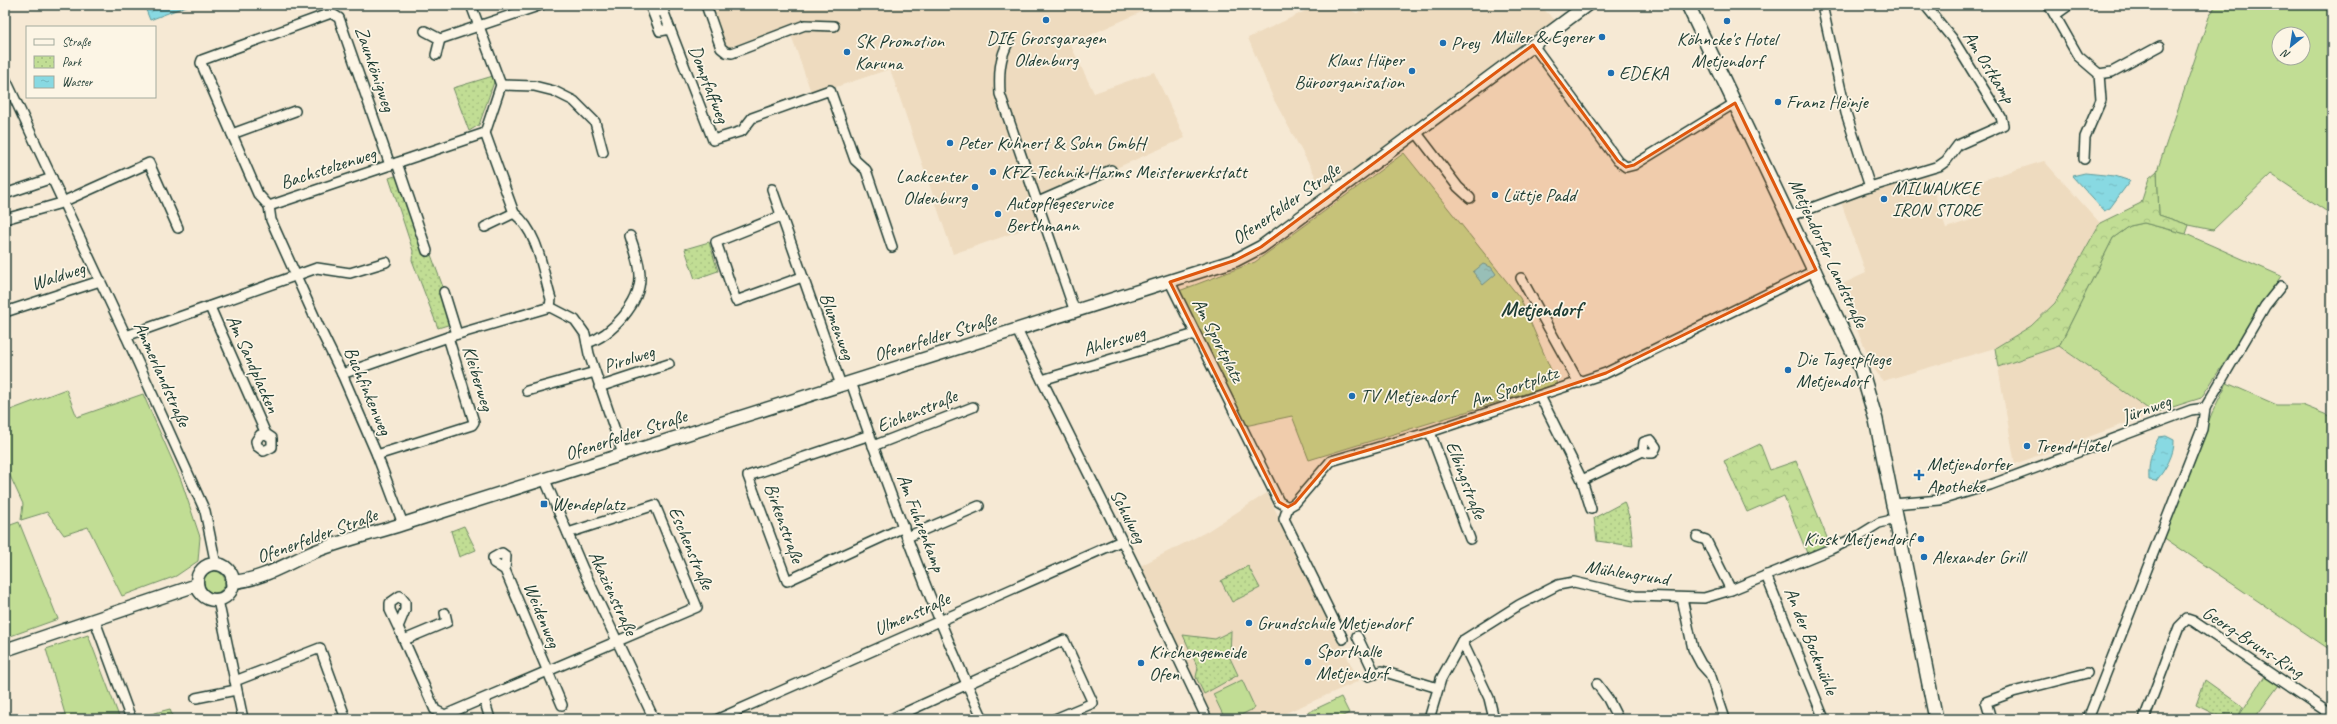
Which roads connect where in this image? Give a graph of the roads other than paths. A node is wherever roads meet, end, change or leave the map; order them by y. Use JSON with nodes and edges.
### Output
{"nodes":[{"id":1,"x":471,"y":5,"type":"edge"},
{"id":2,"x":541,"y":5,"type":"edge"},
{"id":3,"x":706,"y":5,"type":"edge"},
{"id":4,"x":1587,"y":5,"type":"edge"},
{"id":5,"x":1822,"y":5,"type":"edge"},
{"id":6,"x":1925,"y":5,"type":"edge"},
{"id":7,"x":2049,"y":5,"type":"edge"},
{"id":8,"x":2069,"y":5,"type":"edge"},
{"id":9,"x":1691,"y":6,"type":"edge"},
{"id":10,"x":652,"y":9,"type":"edge"},
{"id":11,"x":2055,"y":15,"type":"junction"},
{"id":12,"x":834,"y":26,"type":"dead end"},
{"id":13,"x":479,"y":27,"type":"junction"},
{"id":14,"x":425,"y":31,"type":"dead end"},
{"id":15,"x":440,"y":39,"type":"junction"},
{"id":16,"x":1009,"y":41,"type":"dead end"},
{"id":17,"x":1533,"y":45,"type":"junction"},
{"id":18,"x":2160,"y":46,"type":"dead end"},
{"id":19,"x":436,"y":55,"type":"dead end"},
{"id":20,"x":2099,"y":74,"type":"junction"},
{"id":21,"x":5,"y":78,"type":"edge"},
{"id":22,"x":501,"y":85,"type":"junction"},
{"id":23,"x":1735,"y":103,"type":"junction"},
{"id":24,"x":295,"y":111,"type":"dead end"},
{"id":25,"x":1416,"y":132,"type":"junction"},
{"id":26,"x":485,"y":133,"type":"junction"},
{"id":27,"x":232,"y":134,"type":"junction"},
{"id":28,"x":602,"y":152,"type":"dead end"},
{"id":29,"x":2084,"y":159,"type":"dead end"},
{"id":30,"x":393,"y":164,"type":"junction"},
{"id":31,"x":1111,"y":170,"type":"dead end"},
{"id":32,"x":52,"y":178,"type":"junction"},
{"id":33,"x":1870,"y":186,"type":"junction"},
{"id":34,"x":772,"y":189,"type":"dead end"},
{"id":35,"x":5,"y":194,"type":"edge"},
{"id":36,"x":1470,"y":198,"type":"dead end"},
{"id":37,"x":63,"y":201,"type":"junction"},
{"id":38,"x":1038,"y":202,"type":"junction"},
{"id":39,"x":269,"y":206,"type":"junction"},
{"id":40,"x":514,"y":213,"type":"junction"},
{"id":41,"x":781,"y":216,"type":"junction"},
{"id":42,"x":1790,"y":216,"type":"junction"},
{"id":43,"x":5,"y":220,"type":"edge"},
{"id":44,"x":485,"y":227,"type":"dead end"},
{"id":45,"x":178,"y":228,"type":"dead end"},
{"id":46,"x":630,"y":236,"type":"dead end"},
{"id":47,"x":892,"y":247,"type":"dead end"},
{"id":48,"x":427,"y":251,"type":"dead end"},
{"id":49,"x":386,"y":262,"type":"dead end"},
{"id":50,"x":1816,"y":270,"type":"junction"},
{"id":51,"x":296,"y":274,"type":"junction"},
{"id":52,"x":802,"y":277,"type":"junction"},
{"id":53,"x":1522,"y":278,"type":"dead end"},
{"id":54,"x":100,"y":281,"type":"junction"},
{"id":55,"x":1170,"y":282,"type":"junction"},
{"id":56,"x":2282,"y":286,"type":"dead end"},
{"id":57,"x":444,"y":292,"type":"dead end"},
{"id":58,"x":210,"y":307,"type":"junction"},
{"id":59,"x":550,"y":307,"type":"junction"},
{"id":60,"x":5,"y":312,"type":"edge"},
{"id":61,"x":1075,"y":312,"type":"junction"},
{"id":62,"x":1017,"y":330,"type":"junction"},
{"id":63,"x":1195,"y":334,"type":"junction"},
{"id":64,"x":452,"y":335,"type":"junction"},
{"id":65,"x":126,"y":336,"type":"junction"},
{"id":66,"x":587,"y":343,"type":"junction"},
{"id":67,"x":669,"y":364,"type":"dead end"},
{"id":68,"x":595,"y":372,"type":"junction"},
{"id":69,"x":342,"y":374,"type":"junction"},
{"id":70,"x":1042,"y":380,"type":"junction"},
{"id":71,"x":1579,"y":383,"type":"junction"},
{"id":72,"x":846,"y":384,"type":"junction"},
{"id":73,"x":600,"y":387,"type":"junction"},
{"id":74,"x":527,"y":390,"type":"dead end"},
{"id":75,"x":1540,"y":396,"type":"junction"},
{"id":76,"x":973,"y":407,"type":"dead end"},
{"id":77,"x":2205,"y":408,"type":"junction"},
{"id":78,"x":1430,"y":432,"type":"junction"},
{"id":79,"x":266,"y":434,"type":"dead end"},
{"id":80,"x":870,"y":435,"type":"junction"},
{"id":81,"x":873,"y":446,"type":"junction"},
{"id":82,"x":1643,"y":451,"type":"dead end"},
{"id":83,"x":623,"y":454,"type":"junction"},
{"id":84,"x":377,"y":455,"type":"junction"},
{"id":85,"x":544,"y":480,"type":"junction"},
{"id":86,"x":1582,"y":480,"type":"junction"},
{"id":87,"x":1893,"y":504,"type":"junction"},
{"id":88,"x":979,"y":506,"type":"dead end"},
{"id":89,"x":1288,"y":507,"type":"junction"},
{"id":90,"x":1591,"y":508,"type":"dead end"},
{"id":91,"x":1896,"y":519,"type":"junction"},
{"id":92,"x":403,"y":524,"type":"junction"},
{"id":93,"x":904,"y":527,"type":"junction"},
{"id":94,"x":568,"y":533,"type":"junction"},
{"id":95,"x":907,"y":536,"type":"junction"},
{"id":96,"x":1697,"y":536,"type":"dead end"},
{"id":97,"x":1470,"y":539,"type":"dead end"},
{"id":98,"x":1121,"y":541,"type":"junction"},
{"id":99,"x":216,"y":565,"type":"junction"},
{"id":100,"x":505,"y":570,"type":"dead end"},
{"id":101,"x":1766,"y":575,"type":"junction"},
{"id":102,"x":232,"y":582,"type":"junction"},
{"id":103,"x":197,"y":585,"type":"junction"},
{"id":104,"x":1731,"y":590,"type":"junction"},
{"id":105,"x":1682,"y":598,"type":"junction"},
{"id":106,"x":218,"y":600,"type":"junction"},
{"id":107,"x":445,"y":613,"type":"dead end"},
{"id":108,"x":941,"y":620,"type":"junction"},
{"id":109,"x":95,"y":621,"type":"junction"},
{"id":110,"x":398,"y":627,"type":"dead end"},
{"id":111,"x":1357,"y":636,"type":"dead end"},
{"id":112,"x":1343,"y":639,"type":"dead end"},
{"id":113,"x":404,"y":640,"type":"junction"},
{"id":114,"x":616,"y":641,"type":"junction"},
{"id":115,"x":1462,"y":641,"type":"junction"},
{"id":116,"x":5,"y":650,"type":"edge"},
{"id":117,"x":547,"y":672,"type":"junction"},
{"id":118,"x":2087,"y":673,"type":"dead end"},
{"id":119,"x":1597,"y":684,"type":"dead end"},
{"id":120,"x":236,"y":685,"type":"junction"},
{"id":121,"x":967,"y":685,"type":"junction"},
{"id":122,"x":1438,"y":688,"type":"junction"},
{"id":123,"x":196,"y":698,"type":"dead end"},
{"id":124,"x":484,"y":699,"type":"junction"},
{"id":125,"x":562,"y":705,"type":"dead end"},
{"id":126,"x":2332,"y":715,"type":"edge"},
{"id":127,"x":131,"y":719,"type":"edge"},
{"id":128,"x":243,"y":719,"type":"edge"},
{"id":129,"x":346,"y":719,"type":"edge"},
{"id":130,"x":490,"y":719,"type":"edge"},
{"id":131,"x":654,"y":719,"type":"edge"},
{"id":132,"x":718,"y":719,"type":"edge"},
{"id":133,"x":891,"y":719,"type":"edge"},
{"id":134,"x":983,"y":719,"type":"edge"},
{"id":135,"x":1055,"y":719,"type":"edge"},
{"id":136,"x":1207,"y":719,"type":"edge"},
{"id":137,"x":1429,"y":719,"type":"edge"},
{"id":138,"x":1494,"y":719,"type":"edge"},
{"id":139,"x":1618,"y":719,"type":"edge"},
{"id":140,"x":1725,"y":719,"type":"edge"},
{"id":141,"x":1824,"y":719,"type":"edge"},
{"id":142,"x":1936,"y":719,"type":"edge"},
{"id":143,"x":1991,"y":719,"type":"edge"},
{"id":144,"x":2088,"y":719,"type":"edge"},
{"id":145,"x":2144,"y":719,"type":"edge"}],
"edges":[{"from":1,"to":13,"type":"street"},
{"from":2,"to":13,"type":"street"},
{"from":3,"to":12,"type":"street"},
{"from":4,"to":17,"type":"street","name":"Ofenerfelder Straße"},
{"from":5,"to":33,"type":"street"},
{"from":6,"to":33,"type":"street","name":"Am Ostkamp"},
{"from":7,"to":11,"type":"street"},
{"from":8,"to":11,"type":"street"},
{"from":9,"to":23,"type":"main road","name":"Metjendorfer Landstraße"},
{"from":10,"to":47,"type":"street","name":"Dompfaffweg"},
{"from":11,"to":20,"type":"street"},
{"from":13,"to":15,"type":"street"},
{"from":13,"to":22,"type":"street"},
{"from":14,"to":15,"type":"street"},
{"from":15,"to":19,"type":"street"},
{"from":16,"to":38,"type":"street"},
{"from":17,"to":23,"type":"street"},
{"from":17,"to":25,"type":"street","name":"Ofenerfelder Straße"},
{"from":18,"to":20,"type":"street"},
{"from":20,"to":29,"type":"street"},
{"from":21,"to":32,"type":"street","name":"Ammerlandstraße"},
{"from":22,"to":26,"type":"street"},
{"from":22,"to":28,"type":"street"},
{"from":23,"to":42,"type":"main road","name":"Metjendorfer Landstraße"},
{"from":24,"to":27,"type":"street"},
{"from":25,"to":36,"type":"street"},
{"from":25,"to":55,"type":"street","name":"Ofenerfelder Straße"},
{"from":26,"to":30,"type":"street","name":"Bachstelzenweg"},
{"from":26,"to":40,"type":"street"},
{"from":27,"to":30,"type":"street","name":"Zaunkönigweg"},
{"from":27,"to":39,"type":"street","name":"Zaunkönigweg"},
{"from":30,"to":39,"type":"street","name":"Bachstelzenweg"},
{"from":30,"to":48,"type":"street","name":"Bachstelzenweg"},
{"from":31,"to":38,"type":"street"},
{"from":32,"to":35,"type":"street"},
{"from":32,"to":37,"type":"street","name":"Ammerlandstraße"},
{"from":33,"to":42,"type":"street","name":"Am Ostkamp"},
{"from":34,"to":41,"type":"street","name":"Blumenweg"},
{"from":37,"to":43,"type":"street"},
{"from":37,"to":45,"type":"street"},
{"from":37,"to":54,"type":"street","name":"Ammerlandstraße"},
{"from":38,"to":61,"type":"street"},
{"from":39,"to":51,"type":"street","name":"Buchfinkenweg"},
{"from":40,"to":44,"type":"street"},
{"from":40,"to":59,"type":"street"},
{"from":41,"to":52,"type":"street","name":"Blumenweg"},
{"from":41,"to":52,"type":"street","name":"Blumenweg"},
{"from":42,"to":50,"type":"main road","name":"Metjendorfer Landstraße"},
{"from":46,"to":66,"type":"street"},
{"from":49,"to":51,"type":"street"},
{"from":50,"to":71,"type":"street","name":"Am Sportplatz"},
{"from":50,"to":87,"type":"main road","name":"Metjendorfer Landstraße"},
{"from":51,"to":58,"type":"street","name":"Am Sandplacken"},
{"from":51,"to":69,"type":"street","name":"Buchfinkenweg"},
{"from":52,"to":72,"type":"street","name":"Blumenweg"},
{"from":53,"to":71,"type":"street"},
{"from":54,"to":60,"type":"street","name":"Waldweg"},
{"from":54,"to":65,"type":"street","name":"Ammerlandstraße"},
{"from":55,"to":61,"type":"street","name":"Ofenerfelder Straße"},
{"from":55,"to":63,"type":"street","name":"Am Sportplatz"},
{"from":56,"to":77,"type":"street"},
{"from":57,"to":64,"type":"street"},
{"from":58,"to":65,"type":"street","name":"Am Sandplacken"},
{"from":58,"to":79,"type":"street","name":"Am Sandplacken"},
{"from":59,"to":64,"type":"street"},
{"from":59,"to":66,"type":"street"},
{"from":61,"to":62,"type":"street","name":"Ofenerfelder Straße"},
{"from":62,"to":70,"type":"street","name":"Schulweg"},
{"from":62,"to":72,"type":"street","name":"Ofenerfelder Straße"},
{"from":63,"to":70,"type":"street","name":"Ahlersweg"},
{"from":63,"to":89,"type":"street","name":"Am Sportplatz"},
{"from":64,"to":69,"type":"street"},
{"from":64,"to":84,"type":"street","name":"Kleiberweg"},
{"from":65,"to":99,"type":"street","name":"Ammerlandstraße"},
{"from":66,"to":68,"type":"street"},
{"from":67,"to":73,"type":"street","name":"Pirolweg"},
{"from":68,"to":73,"type":"street"},
{"from":68,"to":74,"type":"street"},
{"from":69,"to":84,"type":"street","name":"Buchfinkenweg"},
{"from":70,"to":98,"type":"street","name":"Schulweg"},
{"from":71,"to":75,"type":"street","name":"Am Sportplatz"},
{"from":72,"to":80,"type":"street","name":"Am Fuhrenkamp"},
{"from":72,"to":83,"type":"street","name":"Ofenerfelder Straße"},
{"from":73,"to":83,"type":"street"},
{"from":75,"to":78,"type":"street","name":"Am Sportplatz"},
{"from":75,"to":86,"type":"street"},
{"from":76,"to":81,"type":"street","name":"Eichenstraße"},
{"from":77,"to":87,"type":"street","name":"Jürnweg"},
{"from":77,"to":144,"type":"street"},
{"from":78,"to":89,"type":"street","name":"Am Sportplatz"},
{"from":78,"to":97,"type":"street","name":"Elbingstraße"},
{"from":80,"to":81,"type":"street","name":"Am Fuhrenkamp"},
{"from":80,"to":93,"type":"street","name":"Birkenstraße"},
{"from":81,"to":93,"type":"street","name":"Am Fuhrenkamp"},
{"from":82,"to":86,"type":"street"},
{"from":83,"to":85,"type":"street","name":"Ofenerfelder Straße"},
{"from":84,"to":92,"type":"street","name":"Buchfinkenweg"},
{"from":85,"to":92,"type":"street","name":"Ofenerfelder Straße"},
{"from":85,"to":94,"type":"street","name":"Akazienstraße"},
{"from":86,"to":90,"type":"street"},
{"from":87,"to":91,"type":"main road","name":"Metjendorfer Landstraße"},
{"from":88,"to":95,"type":"street"},
{"from":89,"to":112,"type":"street"},
{"from":91,"to":101,"type":"street","name":"Mühlengrund"},
{"from":91,"to":142,"type":"main road","name":"Metjendorfer Landstraße"},
{"from":92,"to":102,"type":"street","name":"Ofenerfelder Straße"},
{"from":93,"to":95,"type":"street","name":"Am Fuhrenkamp"},
{"from":94,"to":114,"type":"street","name":"Akazienstraße"},
{"from":94,"to":114,"type":"street","name":"Eschenstraße"},
{"from":95,"to":108,"type":"street","name":"Am Fuhrenkamp"},
{"from":96,"to":104,"type":"street"},
{"from":98,"to":108,"type":"street","name":"Ulmenstraße"},
{"from":98,"to":136,"type":"street","name":"Schulweg"},
{"from":99,"to":102,"type":"street"},
{"from":99,"to":103,"type":"street"},
{"from":100,"to":117,"type":"street","name":"Weidenweg"},
{"from":101,"to":104,"type":"street","name":"Mühlengrund"},
{"from":101,"to":141,"type":"street","name":"An der Bockmühle"},
{"from":102,"to":106,"type":"street"},
{"from":103,"to":106,"type":"street"},
{"from":103,"to":109,"type":"street"},
{"from":104,"to":105,"type":"street","name":"Mühlengrund"},
{"from":105,"to":115,"type":"street","name":"Mühlengrund"},
{"from":105,"to":140,"type":"street"},
{"from":106,"to":120,"type":"street"},
{"from":107,"to":113,"type":"street"},
{"from":108,"to":121,"type":"street","name":"Am Fuhrenkamp"},
{"from":108,"to":132,"type":"street","name":"Ulmenstraße"},
{"from":109,"to":116,"type":"street"},
{"from":109,"to":127,"type":"street"},
{"from":110,"to":113,"type":"street"},
{"from":111,"to":122,"type":"street"},
{"from":113,"to":124,"type":"street"},
{"from":114,"to":117,"type":"street"},
{"from":114,"to":131,"type":"street","name":"Akazienstraße"},
{"from":115,"to":122,"type":"street"},
{"from":115,"to":138,"type":"street"},
{"from":117,"to":124,"type":"street"},
{"from":117,"to":125,"type":"street","name":"Weidenweg"},
{"from":118,"to":143,"type":"street"},
{"from":119,"to":139,"type":"street"},
{"from":120,"to":123,"type":"street"},
{"from":120,"to":128,"type":"street"},
{"from":120,"to":129,"type":"street"},
{"from":121,"to":133,"type":"street"},
{"from":121,"to":134,"type":"street","name":"Am Fuhrenkamp"},
{"from":121,"to":135,"type":"street"},
{"from":122,"to":137,"type":"street"},
{"from":124,"to":130,"type":"street"},
{"from":126,"to":145,"type":"street","name":"Georg-Bruns-Ring"}]}
